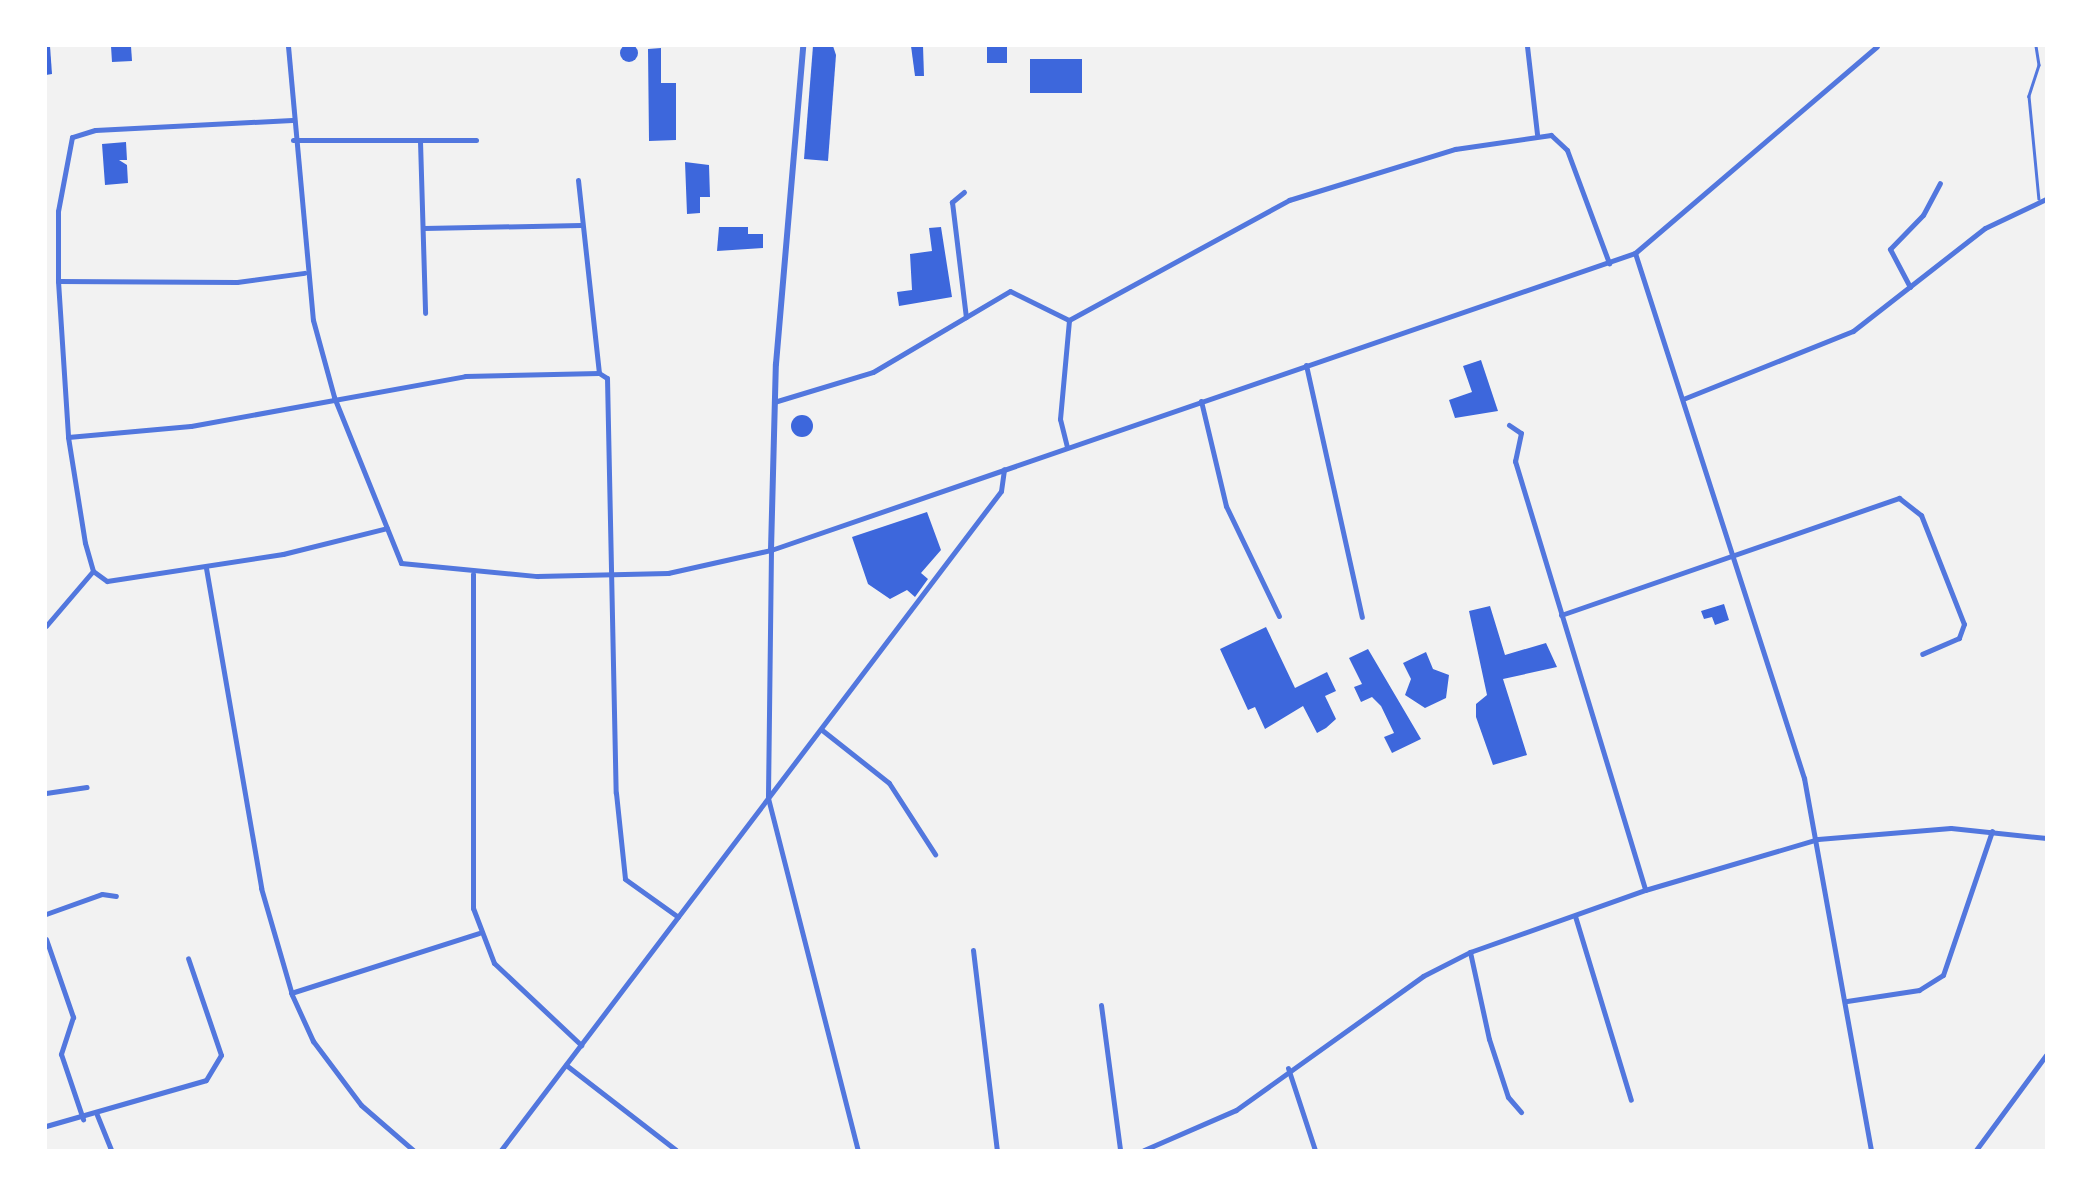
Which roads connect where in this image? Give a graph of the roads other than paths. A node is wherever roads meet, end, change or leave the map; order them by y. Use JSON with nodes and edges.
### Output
{"nodes":[{"id":1,"x":288,"y":46,"type":"edge"},
{"id":2,"x":803,"y":46,"type":"edge"},
{"id":3,"x":1527,"y":46,"type":"edge"},
{"id":4,"x":1877,"y":46,"type":"edge"},
{"id":5,"x":2036,"y":46,"type":"edge"},
{"id":6,"x":292,"y":120,"type":"junction"},
{"id":7,"x":1537,"y":134,"type":"junction"},
{"id":8,"x":476,"y":140,"type":"dead end"},
{"id":9,"x":293,"y":141,"type":"junction"},
{"id":10,"x":420,"y":141,"type":"junction"},
{"id":11,"x":578,"y":180,"type":"dead end"},
{"id":12,"x":1940,"y":183,"type":"dead end"},
{"id":13,"x":964,"y":192,"type":"dead end"},
{"id":14,"x":2043,"y":199,"type":"edge"},
{"id":15,"x":581,"y":225,"type":"junction"},
{"id":16,"x":424,"y":228,"type":"junction"},
{"id":17,"x":1635,"y":253,"type":"junction"},
{"id":18,"x":1609,"y":263,"type":"junction"},
{"id":19,"x":304,"y":273,"type":"junction"},
{"id":20,"x":58,"y":281,"type":"junction"},
{"id":21,"x":1910,"y":287,"type":"junction"},
{"id":22,"x":425,"y":313,"type":"dead end"},
{"id":23,"x":966,"y":317,"type":"junction"},
{"id":24,"x":1069,"y":320,"type":"junction"},
{"id":25,"x":1306,"y":365,"type":"junction"},
{"id":26,"x":600,"y":373,"type":"junction"},
{"id":27,"x":334,"y":397,"type":"junction"},
{"id":28,"x":1683,"y":399,"type":"junction"},
{"id":29,"x":1201,"y":401,"type":"junction"},
{"id":30,"x":774,"y":402,"type":"junction"},
{"id":31,"x":1509,"y":425,"type":"dead end"},
{"id":32,"x":68,"y":437,"type":"junction"},
{"id":33,"x":1067,"y":447,"type":"junction"},
{"id":34,"x":1004,"y":469,"type":"junction"},
{"id":35,"x":387,"y":528,"type":"junction"},
{"id":36,"x":771,"y":550,"type":"junction"},
{"id":37,"x":1733,"y":558,"type":"junction"},
{"id":38,"x":206,"y":568,"type":"junction"},
{"id":39,"x":93,"y":571,"type":"junction"},
{"id":40,"x":473,"y":574,"type":"junction"},
{"id":41,"x":609,"y":575,"type":"junction"},
{"id":42,"x":1561,"y":615,"type":"junction"},
{"id":43,"x":1279,"y":616,"type":"dead end"},
{"id":44,"x":1362,"y":617,"type":"dead end"},
{"id":45,"x":46,"y":626,"type":"edge"},
{"id":46,"x":1922,"y":654,"type":"dead end"},
{"id":47,"x":822,"y":730,"type":"junction"},
{"id":48,"x":87,"y":787,"type":"dead end"},
{"id":49,"x":46,"y":793,"type":"edge"},
{"id":50,"x":768,"y":798,"type":"junction"},
{"id":51,"x":1992,"y":831,"type":"junction"},
{"id":52,"x":2046,"y":838,"type":"edge"},
{"id":53,"x":1818,"y":839,"type":"junction"},
{"id":54,"x":934,"y":854,"type":"dead end"},
{"id":55,"x":1645,"y":890,"type":"junction"},
{"id":56,"x":116,"y":896,"type":"dead end"},
{"id":57,"x":46,"y":914,"type":"edge"},
{"id":58,"x":1575,"y":916,"type":"junction"},
{"id":59,"x":678,"y":917,"type":"junction"},
{"id":60,"x":480,"y":933,"type":"junction"},
{"id":61,"x":46,"y":939,"type":"edge"},
{"id":62,"x":973,"y":950,"type":"dead end"},
{"id":63,"x":1470,"y":952,"type":"junction"},
{"id":64,"x":188,"y":958,"type":"dead end"},
{"id":65,"x":291,"y":993,"type":"junction"},
{"id":66,"x":1847,"y":1001,"type":"junction"},
{"id":67,"x":1101,"y":1005,"type":"dead end"},
{"id":68,"x":581,"y":1045,"type":"junction"},
{"id":69,"x":2046,"y":1055,"type":"edge"},
{"id":70,"x":566,"y":1065,"type":"junction"},
{"id":71,"x":1288,"y":1068,"type":"junction"},
{"id":72,"x":1631,"y":1100,"type":"dead end"},
{"id":73,"x":1521,"y":1112,"type":"dead end"},
{"id":74,"x":97,"y":1115,"type":"junction"},
{"id":75,"x":83,"y":1119,"type":"junction"},
{"id":76,"x":46,"y":1126,"type":"edge"},
{"id":77,"x":1158,"y":1148,"type":"edge"},
{"id":78,"x":111,"y":1150,"type":"edge"},
{"id":79,"x":413,"y":1150,"type":"edge"},
{"id":80,"x":501,"y":1150,"type":"edge"},
{"id":81,"x":676,"y":1150,"type":"edge"},
{"id":82,"x":858,"y":1150,"type":"edge"},
{"id":83,"x":997,"y":1150,"type":"edge"},
{"id":84,"x":1120,"y":1150,"type":"edge"},
{"id":85,"x":1144,"y":1150,"type":"edge"},
{"id":86,"x":1315,"y":1150,"type":"edge"},
{"id":87,"x":1871,"y":1150,"type":"edge"},
{"id":88,"x":1976,"y":1150,"type":"edge"}],
"edges":[{"from":1,"to":6,"type":"street"},
{"from":2,"to":30,"type":"street"},
{"from":3,"to":7,"type":"street"},
{"from":4,"to":17,"type":"street"},
{"from":5,"to":14,"type":"lane"},
{"from":6,"to":9,"type":"street"},
{"from":6,"to":20,"type":"street"},
{"from":7,"to":18,"type":"street"},
{"from":7,"to":24,"type":"street"},
{"from":8,"to":10,"type":"street"},
{"from":9,"to":10,"type":"street"},
{"from":9,"to":19,"type":"street"},
{"from":10,"to":16,"type":"street"},
{"from":11,"to":15,"type":"street"},
{"from":12,"to":21,"type":"street"},
{"from":13,"to":23,"type":"street"},
{"from":14,"to":21,"type":"street"},
{"from":15,"to":16,"type":"street"},
{"from":15,"to":26,"type":"street"},
{"from":16,"to":22,"type":"street"},
{"from":17,"to":18,"type":"street"},
{"from":17,"to":28,"type":"street"},
{"from":18,"to":25,"type":"street"},
{"from":19,"to":20,"type":"street"},
{"from":19,"to":27,"type":"street"},
{"from":20,"to":32,"type":"street"},
{"from":21,"to":28,"type":"street"},
{"from":23,"to":24,"type":"street"},
{"from":23,"to":30,"type":"street"},
{"from":24,"to":33,"type":"street"},
{"from":25,"to":29,"type":"street"},
{"from":25,"to":44,"type":"street"},
{"from":26,"to":27,"type":"street"},
{"from":26,"to":41,"type":"street"},
{"from":27,"to":32,"type":"street"},
{"from":27,"to":35,"type":"street"},
{"from":28,"to":37,"type":"street"},
{"from":29,"to":33,"type":"street"},
{"from":29,"to":43,"type":"street"},
{"from":30,"to":36,"type":"street"},
{"from":31,"to":42,"type":"street"},
{"from":32,"to":39,"type":"street"},
{"from":33,"to":34,"type":"street"},
{"from":34,"to":36,"type":"street"},
{"from":34,"to":47,"type":"street"},
{"from":35,"to":38,"type":"street"},
{"from":35,"to":40,"type":"street"},
{"from":36,"to":41,"type":"street"},
{"from":36,"to":50,"type":"street"},
{"from":37,"to":42,"type":"street"},
{"from":37,"to":46,"type":"street"},
{"from":37,"to":53,"type":"street"},
{"from":38,"to":39,"type":"street"},
{"from":38,"to":65,"type":"street"},
{"from":39,"to":45,"type":"street"},
{"from":40,"to":41,"type":"street"},
{"from":40,"to":60,"type":"street"},
{"from":41,"to":59,"type":"street"},
{"from":42,"to":55,"type":"street"},
{"from":47,"to":50,"type":"street"},
{"from":47,"to":54,"type":"street"},
{"from":48,"to":49,"type":"street"},
{"from":50,"to":59,"type":"street"},
{"from":50,"to":82,"type":"street"},
{"from":51,"to":52,"type":"street"},
{"from":51,"to":53,"type":"street"},
{"from":51,"to":66,"type":"street"},
{"from":53,"to":55,"type":"street"},
{"from":53,"to":66,"type":"street"},
{"from":55,"to":58,"type":"street"},
{"from":56,"to":57,"type":"street"},
{"from":58,"to":63,"type":"street"},
{"from":58,"to":72,"type":"street"},
{"from":59,"to":68,"type":"street"},
{"from":60,"to":65,"type":"street"},
{"from":60,"to":68,"type":"street"},
{"from":61,"to":75,"type":"street"},
{"from":62,"to":83,"type":"street"},
{"from":63,"to":71,"type":"street"},
{"from":63,"to":73,"type":"street"},
{"from":64,"to":74,"type":"street"},
{"from":65,"to":79,"type":"street"},
{"from":66,"to":87,"type":"street"},
{"from":67,"to":84,"type":"street"},
{"from":68,"to":70,"type":"street"},
{"from":69,"to":88,"type":"street"},
{"from":70,"to":80,"type":"street"},
{"from":70,"to":81,"type":"street"},
{"from":71,"to":77,"type":"street"},
{"from":71,"to":86,"type":"street"},
{"from":74,"to":75,"type":"street"},
{"from":74,"to":78,"type":"street"},
{"from":75,"to":76,"type":"street"},
{"from":77,"to":85,"type":"street"}]}
